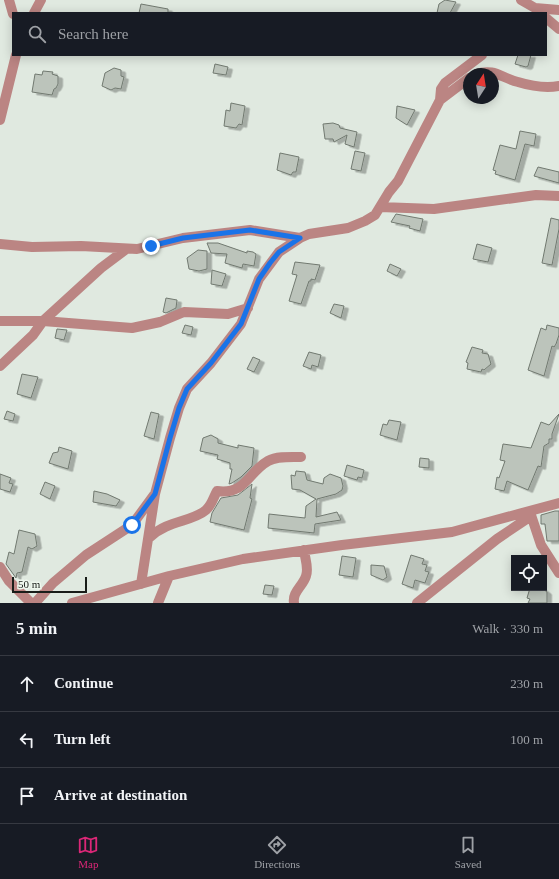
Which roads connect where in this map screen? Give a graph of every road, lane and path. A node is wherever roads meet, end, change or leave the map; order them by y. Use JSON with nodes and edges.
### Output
{"nodes":[{"id":1,"x":9,"y":0,"type":"edge"},
{"id":2,"x":41,"y":0,"type":"edge"},
{"id":3,"x":521,"y":0,"type":"edge"},
{"id":4,"x":559,"y":10,"type":"edge"},
{"id":5,"x":535,"y":11,"type":"edge"},
{"id":6,"x":12,"y":12,"type":"edge"},
{"id":7,"x":35,"y":12,"type":"edge"},
{"id":8,"x":547,"y":19,"type":"edge"},
{"id":9,"x":559,"y":29,"type":"edge"},
{"id":10,"x":16,"y":56,"type":"edge"},
{"id":11,"x":481,"y":56,"type":"edge"},
{"id":12,"x":499,"y":74,"type":"edge"},
{"id":13,"x":463,"y":83,"type":"edge"},
{"id":14,"x":559,"y":86,"type":"edge"},
{"id":15,"x":440,"y":100,"type":"junction"},
{"id":16,"x":0,"y":120,"type":"edge"},
{"id":17,"x":559,"y":196,"type":"edge"},
{"id":18,"x":380,"y":207,"type":"junction"},
{"id":19,"x":300,"y":238,"type":"junction"},
{"id":20,"x":0,"y":244,"type":"edge"},
{"id":21,"x":125,"y":250,"type":"junction"},
{"id":22,"x":248,"y":308,"type":"junction"},
{"id":23,"x":0,"y":320,"type":"edge"},
{"id":24,"x":43,"y":322,"type":"junction"},
{"id":25,"x":0,"y":366,"type":"edge"},
{"id":26,"x":301,"y":457,"type":"dead end"},
{"id":27,"x":155,"y":494,"type":"junction"},
{"id":28,"x":559,"y":503,"type":"edge"},
{"id":29,"x":530,"y":514,"type":"junction"},
{"id":30,"x":150,"y":537,"type":"junction"},
{"id":31,"x":304,"y":550,"type":"junction"},
{"id":32,"x":0,"y":567,"type":"edge"},
{"id":33,"x":559,"y":573,"type":"edge"},
{"id":34,"x":169,"y":576,"type":"junction"},
{"id":35,"x":141,"y":584,"type":"junction"},
{"id":36,"x":31,"y":603,"type":"edge"},
{"id":37,"x":35,"y":603,"type":"edge"},
{"id":38,"x":72,"y":603,"type":"edge"},
{"id":39,"x":158,"y":603,"type":"edge"},
{"id":40,"x":294,"y":603,"type":"edge"},
{"id":41,"x":417,"y":603,"type":"edge"}],
"edges":[{"from":1,"to":6,"type":"street"},
{"from":2,"to":7,"type":"street"},
{"from":3,"to":5,"type":"street"},
{"from":4,"to":5,"type":"street"},
{"from":8,"to":9,"type":"street"},
{"from":10,"to":16,"type":"street"},
{"from":11,"to":15,"type":"street"},
{"from":12,"to":14,"type":"street"},
{"from":13,"to":15,"type":"street"},
{"from":15,"to":18,"type":"street"},
{"from":17,"to":18,"type":"street"},
{"from":18,"to":19,"type":"street"},
{"from":19,"to":21,"type":"street"},
{"from":19,"to":22,"type":"street"},
{"from":20,"to":21,"type":"street"},
{"from":21,"to":24,"type":"street"},
{"from":22,"to":24,"type":"street"},
{"from":22,"to":27,"type":"street"},
{"from":23,"to":24,"type":"street"},
{"from":24,"to":25,"type":"street"},
{"from":26,"to":30,"type":"street"},
{"from":27,"to":30,"type":"street"},
{"from":27,"to":37,"type":"street"},
{"from":28,"to":29,"type":"street"},
{"from":29,"to":31,"type":"street"},
{"from":29,"to":33,"type":"street"},
{"from":29,"to":41,"type":"street"},
{"from":30,"to":35,"type":"street"},
{"from":31,"to":34,"type":"street"},
{"from":31,"to":40,"type":"street"},
{"from":32,"to":36,"type":"street"},
{"from":34,"to":35,"type":"street"},
{"from":34,"to":39,"type":"street"},
{"from":35,"to":38,"type":"street"}]}
